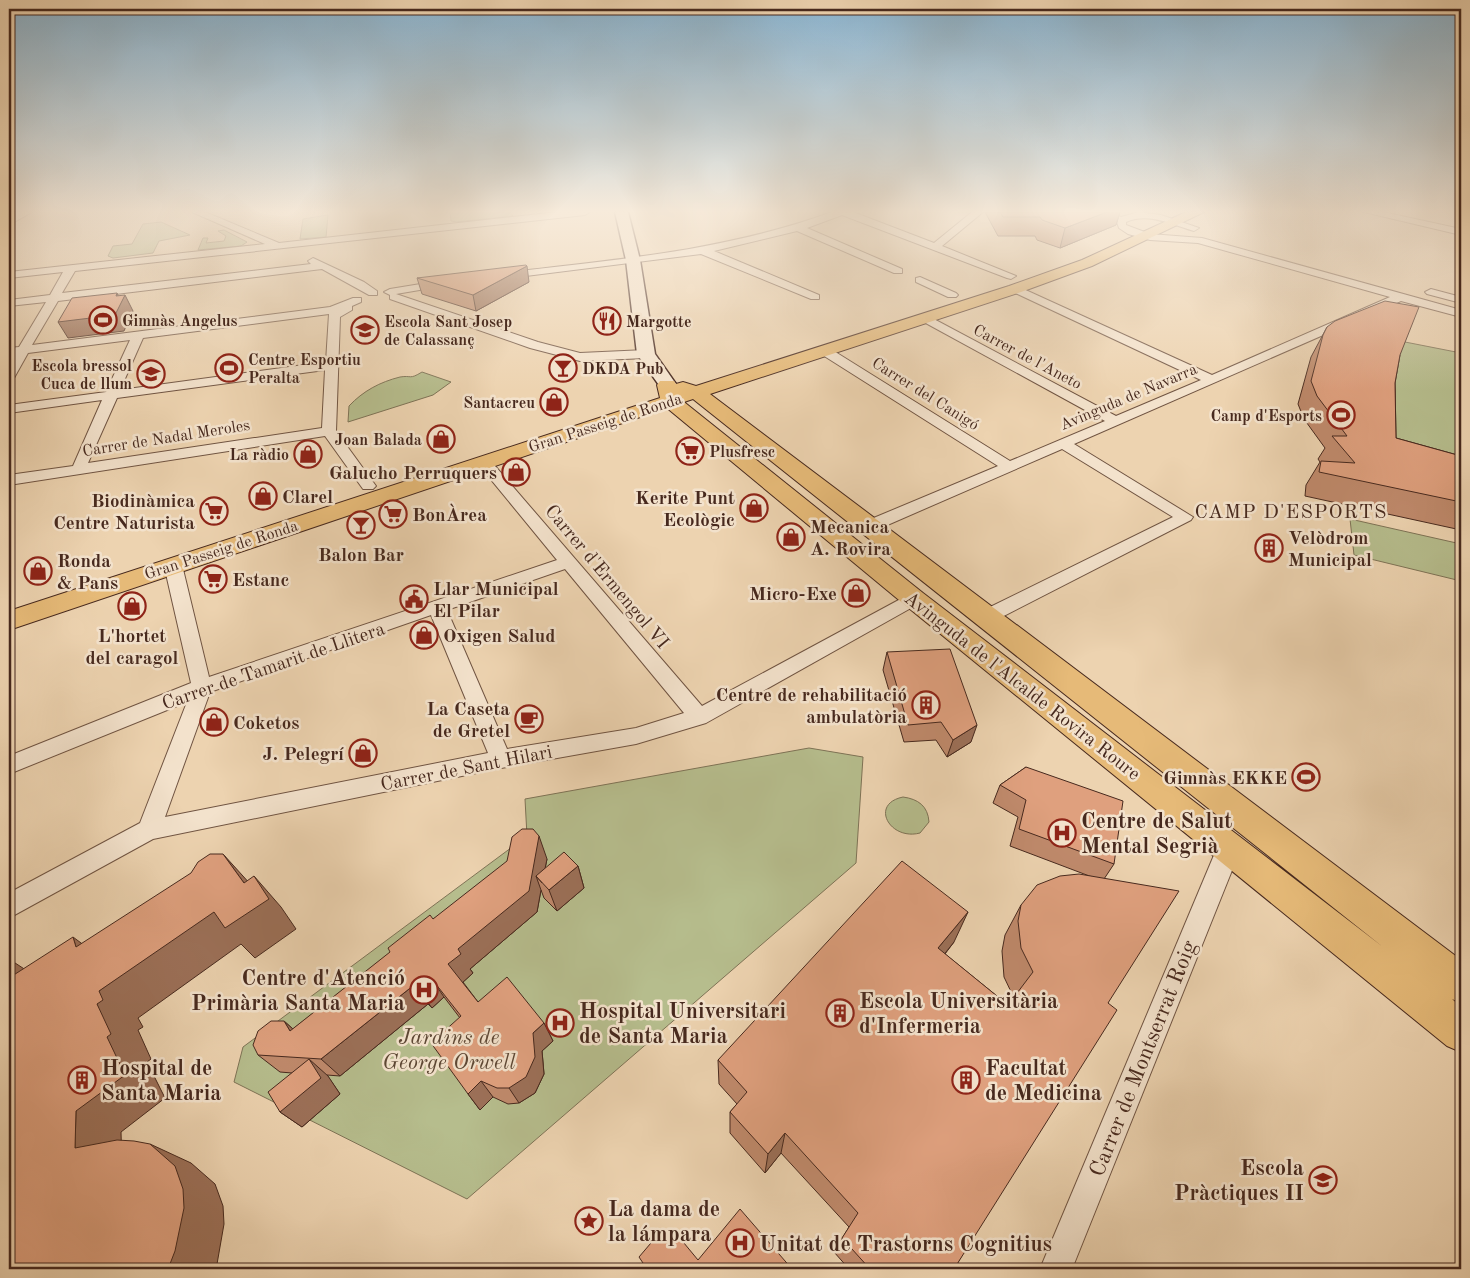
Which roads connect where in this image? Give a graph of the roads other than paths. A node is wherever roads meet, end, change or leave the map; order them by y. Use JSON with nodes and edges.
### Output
{"nodes":[{"id":1,"x":39,"y":272,"type":"edge"},
{"id":2,"x":69,"y":272,"type":"edge"},
{"id":3,"x":276,"y":272,"type":"edge"},
{"id":4,"x":335,"y":272,"type":"edge"},
{"id":5,"x":539,"y":272,"type":"edge"},
{"id":6,"x":635,"y":272,"type":"edge"},
{"id":7,"x":754,"y":272,"type":"edge"},
{"id":8,"x":988,"y":272,"type":"edge"},
{"id":9,"x":1056,"y":272,"type":"edge"},
{"id":10,"x":1324,"y":272,"type":"edge"},
{"id":11,"x":9,"y":275,"type":"edge"},
{"id":12,"x":487,"y":278,"type":"edge"},
{"id":13,"x":920,"y":280,"type":"dead end"},
{"id":14,"x":458,"y":282,"type":"edge"},
{"id":15,"x":1013,"y":283,"type":"junction"},
{"id":16,"x":1424,"y":290,"type":"dead end"},
{"id":17,"x":373,"y":293,"type":"junction"},
{"id":18,"x":392,"y":294,"type":"junction"},
{"id":19,"x":952,"y":295,"type":"junction"},
{"id":20,"x":815,"y":297,"type":"dead end"},
{"id":21,"x":1400,"y":297,"type":"junction"},
{"id":22,"x":54,"y":298,"type":"junction"},
{"id":23,"x":1461,"y":300,"type":"edge"},
{"id":24,"x":360,"y":302,"type":"junction"},
{"id":25,"x":9,"y":303,"type":"edge"},
{"id":26,"x":1461,"y":314,"type":"edge"},
{"id":27,"x":926,"y":320,"type":"junction"},
{"id":28,"x":138,"y":335,"type":"junction"},
{"id":29,"x":24,"y":350,"type":"junction"},
{"id":30,"x":825,"y":351,"type":"junction"},
{"id":31,"x":9,"y":352,"type":"edge"},
{"id":32,"x":646,"y":354,"type":"junction"},
{"id":33,"x":333,"y":365,"type":"junction"},
{"id":34,"x":718,"y":368,"type":"dead end"},
{"id":35,"x":9,"y":375,"type":"edge"},
{"id":36,"x":1210,"y":379,"type":"junction"},
{"id":37,"x":683,"y":387,"type":"junction"},
{"id":38,"x":113,"y":394,"type":"junction"},
{"id":39,"x":9,"y":409,"type":"edge"},
{"id":40,"x":1114,"y":420,"type":"junction"},
{"id":41,"x":330,"y":431,"type":"junction"},
{"id":42,"x":1062,"y":443,"type":"junction"},
{"id":43,"x":484,"y":462,"type":"junction"},
{"id":44,"x":1008,"y":466,"type":"junction"},
{"id":45,"x":79,"y":468,"type":"junction"},
{"id":46,"x":9,"y":480,"type":"edge"},
{"id":47,"x":368,"y":486,"type":"junction"},
{"id":48,"x":870,"y":526,"type":"junction"},
{"id":49,"x":568,"y":562,"type":"junction"},
{"id":50,"x":173,"y":565,"type":"junction"},
{"id":51,"x":914,"y":599,"type":"junction"},
{"id":52,"x":9,"y":605,"type":"edge"},
{"id":53,"x":437,"y":608,"type":"junction"},
{"id":54,"x":986,"y":616,"type":"junction"},
{"id":55,"x":9,"y":620,"type":"edge"},
{"id":56,"x":202,"y":687,"type":"junction"},
{"id":57,"x":699,"y":717,"type":"junction"},
{"id":58,"x":501,"y":760,"type":"junction"},
{"id":59,"x":9,"y":765,"type":"edge"},
{"id":60,"x":149,"y":830,"type":"junction"},
{"id":61,"x":1229,"y":848,"type":"junction"},
{"id":62,"x":9,"y":906,"type":"edge"},
{"id":63,"x":1461,"y":984,"type":"edge"},
{"id":64,"x":1461,"y":1032,"type":"edge"},
{"id":65,"x":1056,"y":1269,"type":"edge"}],
"edges":[{"from":1,"to":11,"type":"street"},
{"from":2,"to":22,"type":"street"},
{"from":3,"to":22,"type":"street"},
{"from":4,"to":17,"type":"street"},
{"from":5,"to":12,"type":"street"},
{"from":6,"to":32,"type":"main road","name":"Avinguda de l'Alcalde Rovira Roure"},
{"from":7,"to":20,"type":"street"},
{"from":8,"to":15,"type":"street"},
{"from":9,"to":15,"type":"main road","name":"Gran Passeig de Ronda"},
{"from":10,"to":21,"type":"street"},
{"from":13,"to":19,"type":"street"},
{"from":14,"to":18,"type":"street"},
{"from":15,"to":19,"type":"main road","name":"Gran Passeig de Ronda"},
{"from":15,"to":27,"type":"main road","name":"Gran Passeig de Ronda"},
{"from":15,"to":36,"type":"street"},
{"from":16,"to":23,"type":"street"},
{"from":17,"to":18,"type":"street"},
{"from":17,"to":24,"type":"street"},
{"from":18,"to":24,"type":"street"},
{"from":18,"to":32,"type":"street"},
{"from":19,"to":34,"type":"main road","name":"Gran Passeig de Ronda"},
{"from":21,"to":26,"type":"street"},
{"from":21,"to":36,"type":"street","name":"Avinguda de Navarra"},
{"from":22,"to":25,"type":"street"},
{"from":22,"to":29,"type":"street"},
{"from":24,"to":28,"type":"street"},
{"from":24,"to":33,"type":"street"},
{"from":27,"to":30,"type":"main road","name":"Gran Passeig de Ronda"},
{"from":27,"to":40,"type":"street","name":"Carrer de l'Aneto"},
{"from":28,"to":29,"type":"street"},
{"from":28,"to":38,"type":"street"},
{"from":29,"to":31,"type":"street"},
{"from":29,"to":35,"type":"street"},
{"from":30,"to":37,"type":"main road","name":"Gran Passeig de Ronda"},
{"from":30,"to":44,"type":"street","name":"Carrer del Canigó"},
{"from":32,"to":37,"type":"main road","name":"Avinguda de l'Alcalde Rovira Roure"},
{"from":33,"to":38,"type":"street"},
{"from":33,"to":41,"type":"street"},
{"from":36,"to":40,"type":"street","name":"Avinguda de Navarra"},
{"from":37,"to":43,"type":"main road","name":"Gran Passeig de Ronda"},
{"from":37,"to":47,"type":"main road","name":"Gran Passeig de Ronda"},
{"from":37,"to":48,"type":"main road","name":"Avinguda de l'Alcalde Rovira Roure"},
{"from":37,"to":51,"type":"main road","name":"Avinguda de l'Alcalde Rovira Roure"},
{"from":38,"to":39,"type":"street"},
{"from":38,"to":45,"type":"street"},
{"from":40,"to":42,"type":"street","name":"Avinguda de Navarra"},
{"from":41,"to":45,"type":"street","name":"Carrer de Nadal Meroles"},
{"from":41,"to":47,"type":"street"},
{"from":42,"to":44,"type":"street","name":"Avinguda de Navarra"},
{"from":42,"to":54,"type":"street"},
{"from":43,"to":49,"type":"street","name":"Carrer d'Ermengol VI"},
{"from":43,"to":50,"type":"main road","name":"Gran Passeig de Ronda"},
{"from":44,"to":48,"type":"street","name":"Avinguda de Navarra"},
{"from":45,"to":46,"type":"street","name":"Carrer de Nadal Meroles"},
{"from":47,"to":52,"type":"main road","name":"Gran Passeig de Ronda"},
{"from":48,"to":54,"type":"main road","name":"Avinguda de l'Alcalde Rovira Roure"},
{"from":49,"to":53,"type":"street","name":"Carrer de Tamarit de Llitera"},
{"from":49,"to":57,"type":"street","name":"Carrer d'Ermengol VI"},
{"from":50,"to":55,"type":"main road","name":"Gran Passeig de Ronda"},
{"from":50,"to":56,"type":"street"},
{"from":51,"to":57,"type":"street","name":"Carrer de Sant Hilari"},
{"from":51,"to":61,"type":"main road","name":"Avinguda de l'Alcalde Rovira Roure"},
{"from":53,"to":56,"type":"street","name":"Carrer de Tamarit de Llitera"},
{"from":53,"to":58,"type":"street"},
{"from":54,"to":63,"type":"main road","name":"Avinguda de l'Alcalde Rovira Roure"},
{"from":56,"to":59,"type":"street","name":"Carrer de Tamarit de Llitera"},
{"from":56,"to":60,"type":"street"},
{"from":57,"to":58,"type":"street","name":"Carrer de Sant Hilari"},
{"from":58,"to":60,"type":"street","name":"Carrer de Sant Hilari"},
{"from":60,"to":62,"type":"street","name":"Carrer de Sant Hilari"},
{"from":61,"to":64,"type":"main road","name":"Avinguda de l'Alcalde Rovira Roure"},
{"from":61,"to":65,"type":"street","name":"Carrer de Montserrat Roig"}]}
